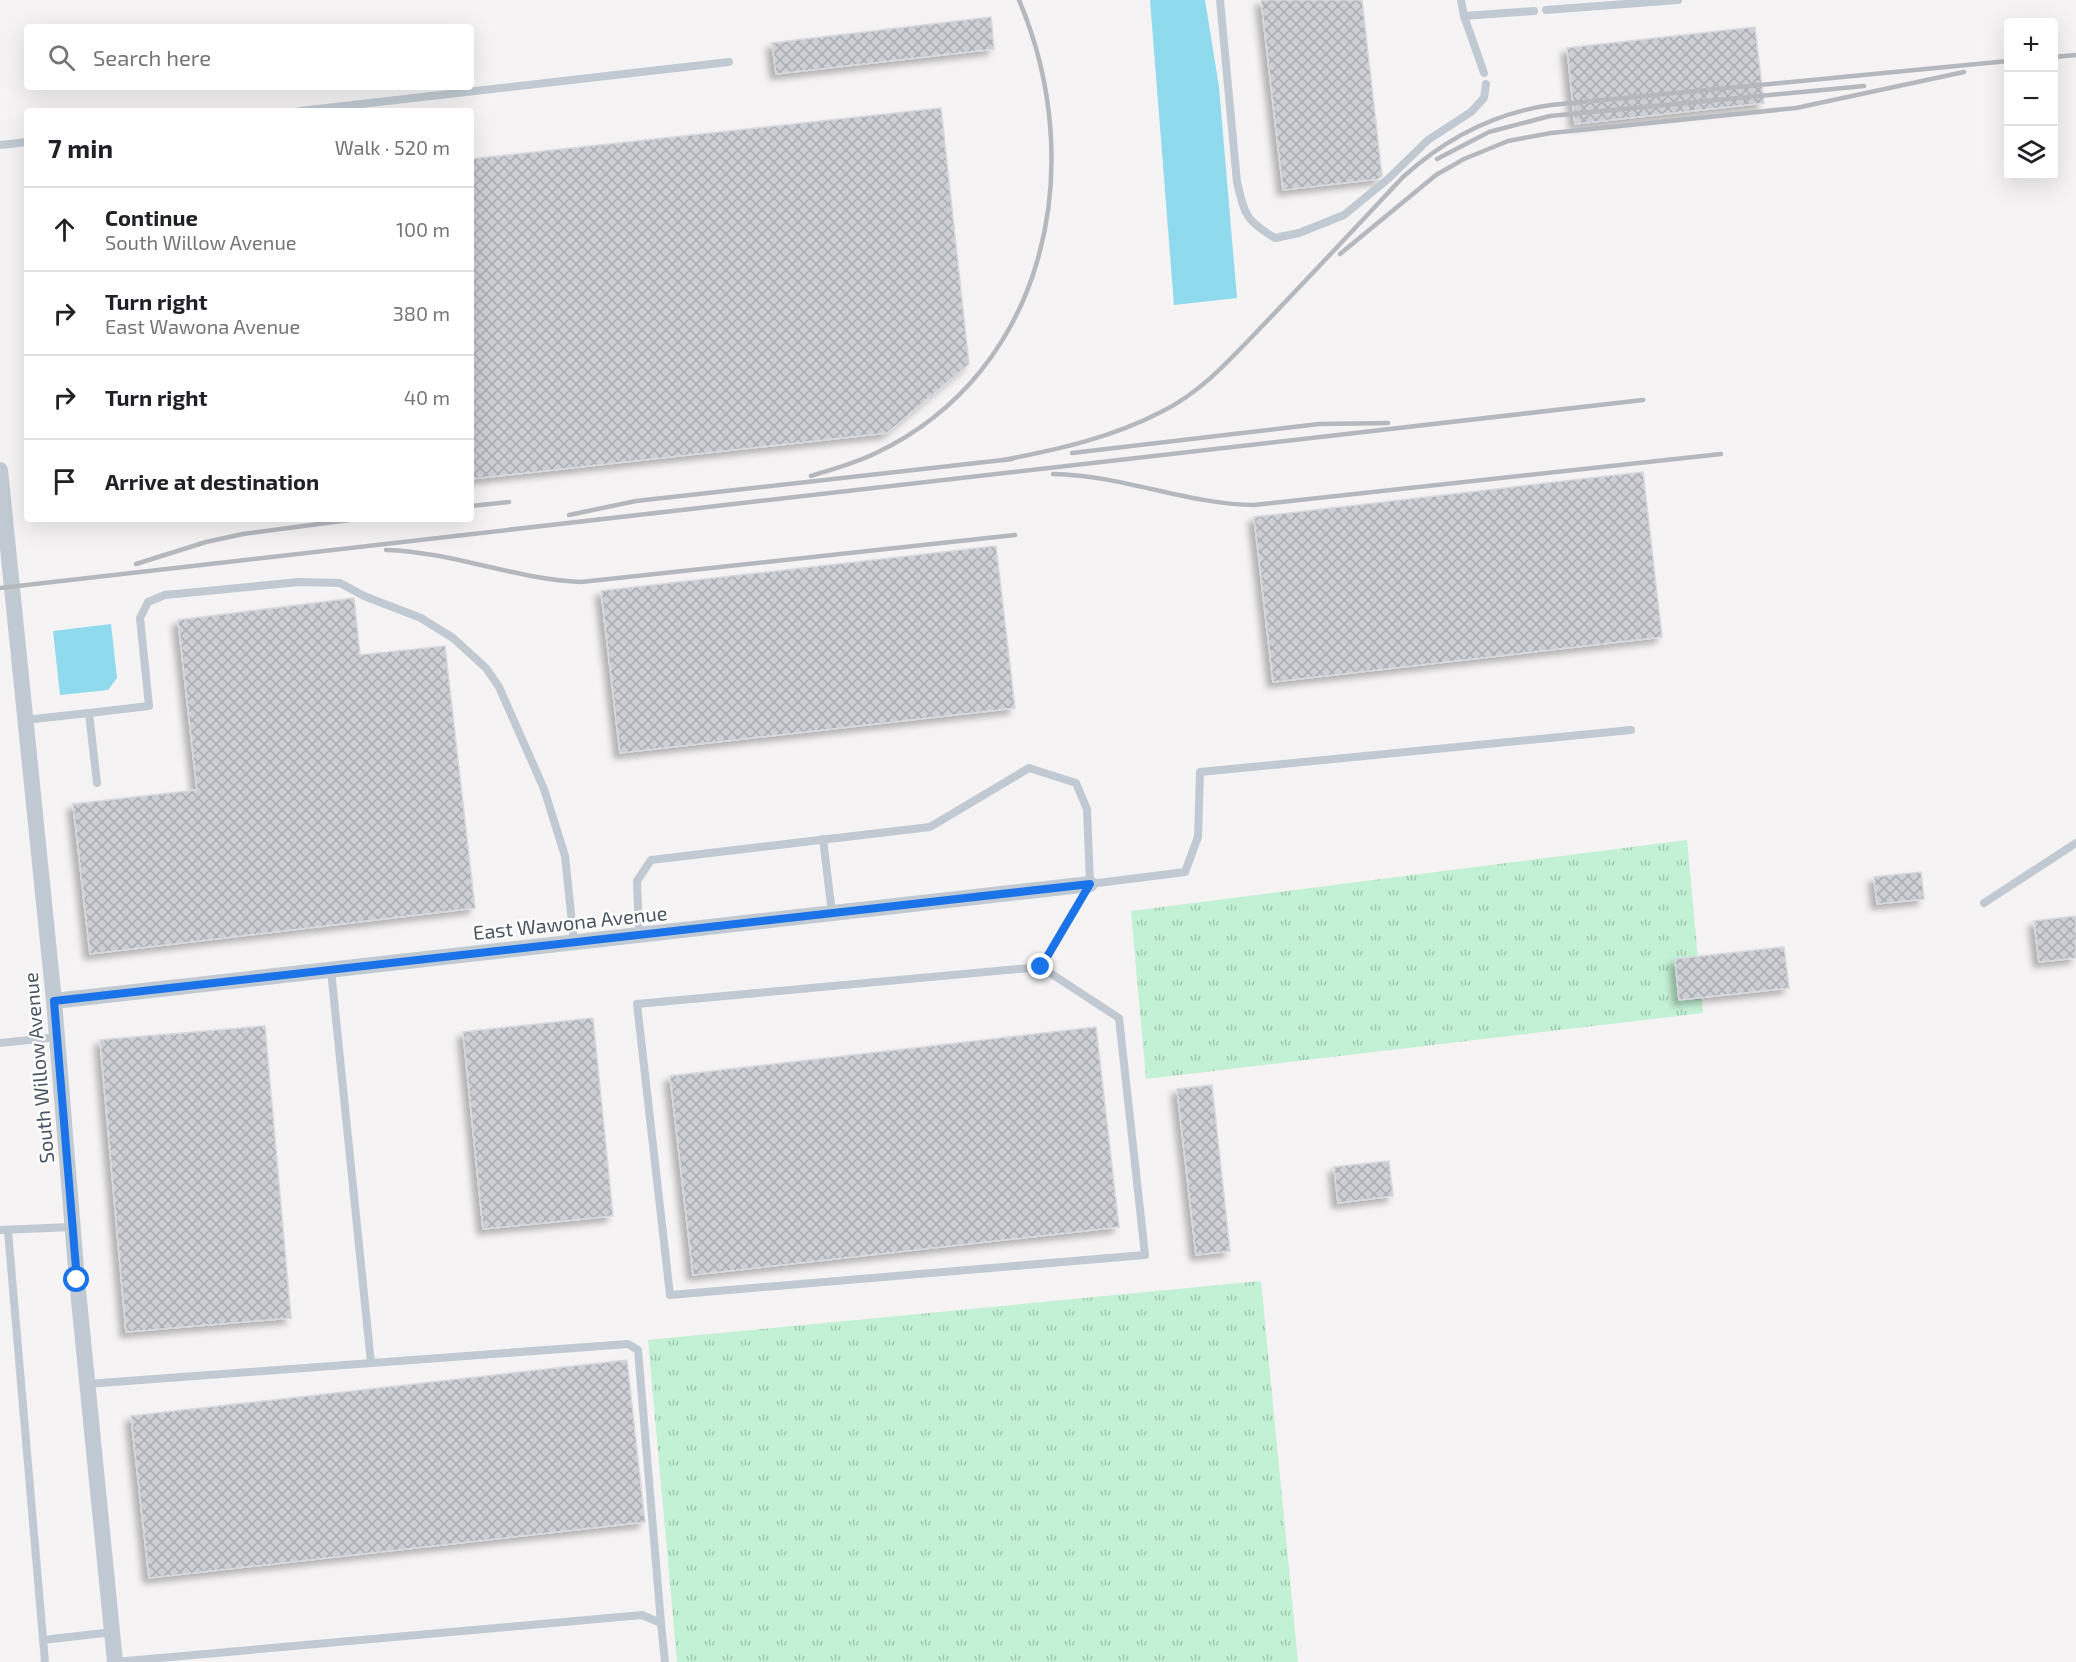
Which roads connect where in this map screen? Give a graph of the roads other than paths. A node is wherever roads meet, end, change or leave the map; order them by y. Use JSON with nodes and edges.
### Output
{"nodes":[{"id":1,"x":1220,"y":0,"type":"edge"},
{"id":2,"x":1461,"y":0,"type":"edge"},
{"id":3,"x":1678,"y":0,"type":"edge"},
{"id":4,"x":1546,"y":10,"type":"dead end"},
{"id":5,"x":1534,"y":11,"type":"dead end"},
{"id":6,"x":1464,"y":16,"type":"junction"},
{"id":7,"x":729,"y":62,"type":"dead end"},
{"id":8,"x":1484,"y":73,"type":"dead end"},
{"id":9,"x":1486,"y":84,"type":"dead end"},
{"id":10,"x":326,"y":108,"type":"edge"},
{"id":11,"x":24,"y":142,"type":"edge"},
{"id":12,"x":0,"y":145,"type":"edge"},
{"id":13,"x":0,"y":470,"type":"edge"},
{"id":14,"x":89,"y":713,"type":"junction"},
{"id":15,"x":25,"y":720,"type":"junction"},
{"id":16,"x":1631,"y":730,"type":"dead end"},
{"id":17,"x":97,"y":783,"type":"dead end"},
{"id":18,"x":823,"y":840,"type":"junction"},
{"id":19,"x":2076,"y":843,"type":"edge"},
{"id":20,"x":1090,"y":884,"type":"junction"},
{"id":21,"x":1984,"y":903,"type":"dead end"},
{"id":22,"x":832,"y":913,"type":"junction"},
{"id":23,"x":639,"y":935,"type":"junction"},
{"id":24,"x":574,"y":942,"type":"junction"},
{"id":25,"x":1041,"y":967,"type":"junction"},
{"id":26,"x":331,"y":970,"type":"junction"},
{"id":27,"x":54,"y":1001,"type":"junction"},
{"id":28,"x":57,"y":1037,"type":"junction"},
{"id":29,"x":0,"y":1043,"type":"edge"},
{"id":30,"x":72,"y":1227,"type":"junction"},
{"id":31,"x":4,"y":1230,"type":"edge"},
{"id":32,"x":371,"y":1363,"type":"junction"},
{"id":33,"x":87,"y":1384,"type":"junction"},
{"id":34,"x":661,"y":1623,"type":"junction"},
{"id":35,"x":112,"y":1632,"type":"junction"},
{"id":36,"x":43,"y":1640,"type":"junction"},
{"id":37,"x":45,"y":1662,"type":"edge"},
{"id":38,"x":115,"y":1662,"type":"edge"},
{"id":39,"x":665,"y":1662,"type":"edge"}],
"edges":[{"from":1,"to":9,"type":"lane"},
{"from":2,"to":6,"type":"lane"},
{"from":3,"to":4,"type":"lane"},
{"from":5,"to":6,"type":"lane"},
{"from":6,"to":8,"type":"lane"},
{"from":7,"to":10,"type":"lane"},
{"from":11,"to":12,"type":"lane"},
{"from":13,"to":15,"type":"street","name":"South Willow Avenue"},
{"from":14,"to":15,"type":"lane"},
{"from":14,"to":17,"type":"lane"},
{"from":14,"to":24,"type":"lane"},
{"from":15,"to":27,"type":"street","name":"South Willow Avenue"},
{"from":16,"to":20,"type":"lane"},
{"from":18,"to":20,"type":"lane"},
{"from":18,"to":22,"type":"lane"},
{"from":18,"to":23,"type":"lane"},
{"from":19,"to":21,"type":"lane"},
{"from":20,"to":22,"type":"street","name":"East Wawona Avenue"},
{"from":20,"to":25,"type":"lane"},
{"from":22,"to":23,"type":"street","name":"East Wawona Avenue"},
{"from":23,"to":24,"type":"street","name":"East Wawona Avenue"},
{"from":24,"to":26,"type":"street","name":"East Wawona Avenue"},
{"from":25,"to":25,"type":"lane"},
{"from":26,"to":27,"type":"street","name":"East Wawona Avenue"},
{"from":26,"to":32,"type":"lane"},
{"from":27,"to":28,"type":"street","name":"South Willow Avenue"},
{"from":28,"to":29,"type":"lane"},
{"from":28,"to":30,"type":"street","name":"South Willow Avenue"},
{"from":30,"to":31,"type":"lane"},
{"from":30,"to":33,"type":"street","name":"South Willow Avenue"},
{"from":31,"to":36,"type":"lane"},
{"from":32,"to":33,"type":"lane"},
{"from":32,"to":34,"type":"lane"},
{"from":33,"to":35,"type":"street","name":"South Willow Avenue"},
{"from":34,"to":38,"type":"lane"},
{"from":34,"to":39,"type":"lane"},
{"from":35,"to":36,"type":"lane"},
{"from":35,"to":38,"type":"street","name":"South Willow Avenue"},
{"from":36,"to":37,"type":"lane"}]}
